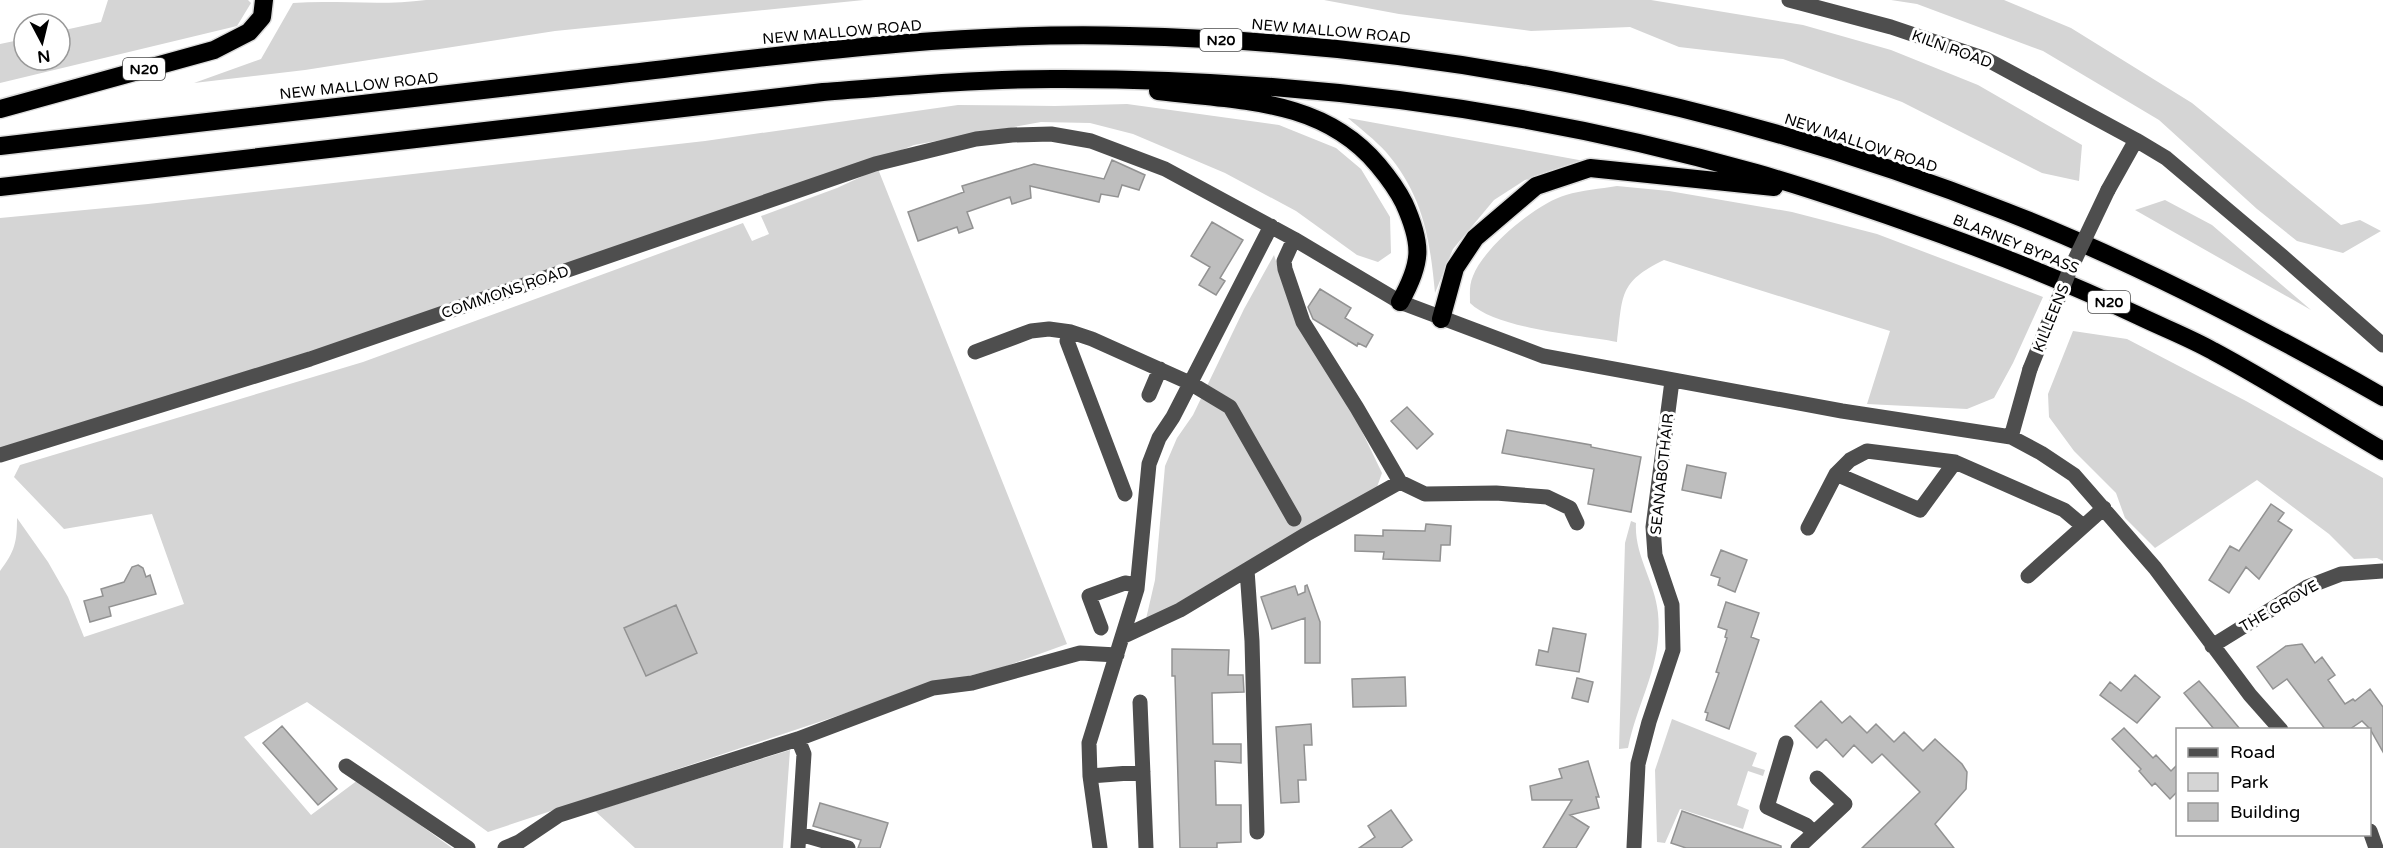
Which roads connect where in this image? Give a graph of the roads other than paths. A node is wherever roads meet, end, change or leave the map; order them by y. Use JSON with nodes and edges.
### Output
{"nodes":[{"id":1,"x":264,"y":0,"type":"edge"},
{"id":2,"x":1789,"y":0,"type":"edge"},
{"id":3,"x":1051,"y":79,"type":"junction"},
{"id":4,"x":0,"y":109,"type":"edge"},
{"id":5,"x":2136,"y":140,"type":"junction"},
{"id":6,"x":0,"y":146,"type":"edge"},
{"id":7,"x":0,"y":187,"type":"edge"},
{"id":8,"x":1818,"y":191,"type":"junction"},
{"id":9,"x":1271,"y":226,"type":"junction"},
{"id":10,"x":1294,"y":239,"type":"junction"},
{"id":11,"x":1400,"y":302,"type":"junction"},
{"id":12,"x":1441,"y":319,"type":"junction"},
{"id":13,"x":1071,"y":332,"type":"junction"},
{"id":14,"x":2383,"y":345,"type":"edge"},
{"id":15,"x":975,"y":352,"type":"dead end"},
{"id":16,"x":1160,"y":369,"type":"junction"},
{"id":17,"x":1672,"y":381,"type":"junction"},
{"id":18,"x":1190,"y":383,"type":"junction"},
{"id":19,"x":1149,"y":395,"type":"dead end"},
{"id":20,"x":2383,"y":397,"type":"edge"},
{"id":21,"x":2011,"y":437,"type":"junction"},
{"id":22,"x":2383,"y":451,"type":"edge"},
{"id":23,"x":0,"y":455,"type":"edge"},
{"id":24,"x":1955,"y":462,"type":"junction"},
{"id":25,"x":1836,"y":474,"type":"junction"},
{"id":26,"x":1400,"y":482,"type":"junction"},
{"id":27,"x":1125,"y":494,"type":"dead end"},
{"id":28,"x":2104,"y":508,"type":"junction"},
{"id":29,"x":1294,"y":519,"type":"dead end"},
{"id":30,"x":1577,"y":523,"type":"dead end"},
{"id":31,"x":2083,"y":526,"type":"junction"},
{"id":32,"x":1808,"y":528,"type":"dead end"},
{"id":33,"x":1247,"y":570,"type":"junction"},
{"id":34,"x":2383,"y":571,"type":"edge"},
{"id":35,"x":2028,"y":576,"type":"dead end"},
{"id":36,"x":1137,"y":585,"type":"junction"},
{"id":37,"x":1101,"y":628,"type":"dead end"},
{"id":38,"x":1122,"y":637,"type":"junction"},
{"id":39,"x":2212,"y":646,"type":"junction"},
{"id":40,"x":1117,"y":654,"type":"junction"},
{"id":41,"x":1140,"y":702,"type":"dead end"},
{"id":42,"x":2280,"y":728,"type":"edge"},
{"id":43,"x":798,"y":739,"type":"junction"},
{"id":44,"x":1786,"y":743,"type":"dead end"},
{"id":45,"x":346,"y":766,"type":"dead end"},
{"id":46,"x":1143,"y":772,"type":"junction"},
{"id":47,"x":1090,"y":776,"type":"junction"},
{"id":48,"x":1817,"y":778,"type":"dead end"},
{"id":49,"x":1257,"y":832,"type":"dead end"},
{"id":50,"x":1815,"y":833,"type":"junction"},
{"id":51,"x":2371,"y":834,"type":"edge"},
{"id":52,"x":799,"y":841,"type":"edge"},
{"id":53,"x":1634,"y":847,"type":"edge"},
{"id":54,"x":468,"y":848,"type":"edge"},
{"id":55,"x":505,"y":848,"type":"edge"},
{"id":56,"x":848,"y":848,"type":"edge"},
{"id":57,"x":1100,"y":848,"type":"edge"},
{"id":58,"x":1146,"y":848,"type":"edge"},
{"id":59,"x":1798,"y":848,"type":"edge"},
{"id":60,"x":2376,"y":848,"type":"edge"}],
"edges":[{"from":1,"to":4,"type":"highway","number":"N20"},
{"from":2,"to":5,"type":"street","name":"KILN ROAD"},
{"from":3,"to":7,"type":"highway","number":"N20"},
{"from":3,"to":8,"type":"highway","number":"N20"},
{"from":3,"to":11,"type":"highway","number":"N20"},
{"from":5,"to":14,"type":"street","name":"KILN ROAD"},
{"from":5,"to":21,"type":"street","name":"KILLEENS","bridge":true},
{"from":6,"to":20,"type":"highway","name":"NEW MALLOW ROAD","number":"N20"},
{"from":8,"to":12,"type":"highway","number":"N20"},
{"from":8,"to":22,"type":"highway","name":"BLARNEY BYPASS","number":"N20"},
{"from":9,"to":10,"type":"street","name":"COMMONS ROAD"},
{"from":9,"to":18,"type":"street"},
{"from":9,"to":23,"type":"street","name":"COMMONS ROAD"},
{"from":10,"to":11,"type":"street","name":"COMMONS ROAD"},
{"from":10,"to":26,"type":"street"},
{"from":11,"to":12,"type":"street","name":"COMMONS ROAD"},
{"from":12,"to":17,"type":"street","name":"COMMONS ROAD"},
{"from":13,"to":15,"type":"street"},
{"from":13,"to":16,"type":"street"},
{"from":13,"to":27,"type":"street"},
{"from":16,"to":18,"type":"street"},
{"from":16,"to":19,"type":"street"},
{"from":17,"to":21,"type":"street","name":"COMMONS ROAD"},
{"from":17,"to":53,"type":"street","name":"SEANABOTHAIR"},
{"from":18,"to":29,"type":"street"},
{"from":18,"to":36,"type":"street"},
{"from":21,"to":28,"type":"street","name":"COMMONS ROAD"},
{"from":24,"to":25,"type":"street"},
{"from":24,"to":25,"type":"street"},
{"from":24,"to":31,"type":"street"},
{"from":25,"to":32,"type":"street"},
{"from":26,"to":30,"type":"street"},
{"from":26,"to":33,"type":"street"},
{"from":28,"to":31,"type":"street"},
{"from":28,"to":39,"type":"street","name":"COMMONS ROAD"},
{"from":31,"to":35,"type":"street"},
{"from":33,"to":38,"type":"street"},
{"from":33,"to":49,"type":"street"},
{"from":34,"to":39,"type":"street","name":"THE GROVE"},
{"from":36,"to":37,"type":"street"},
{"from":36,"to":38,"type":"street"},
{"from":38,"to":40,"type":"street"},
{"from":39,"to":42,"type":"street","name":"COMMONS ROAD"},
{"from":40,"to":43,"type":"street"},
{"from":40,"to":47,"type":"street"},
{"from":41,"to":46,"type":"street"},
{"from":43,"to":52,"type":"street"},
{"from":43,"to":55,"type":"street"},
{"from":44,"to":50,"type":"street"},
{"from":45,"to":54,"type":"street"},
{"from":46,"to":47,"type":"street"},
{"from":46,"to":58,"type":"street"},
{"from":47,"to":57,"type":"street"},
{"from":48,"to":50,"type":"street"},
{"from":50,"to":59,"type":"street"},
{"from":51,"to":60,"type":"street"},
{"from":52,"to":56,"type":"street"}]}
